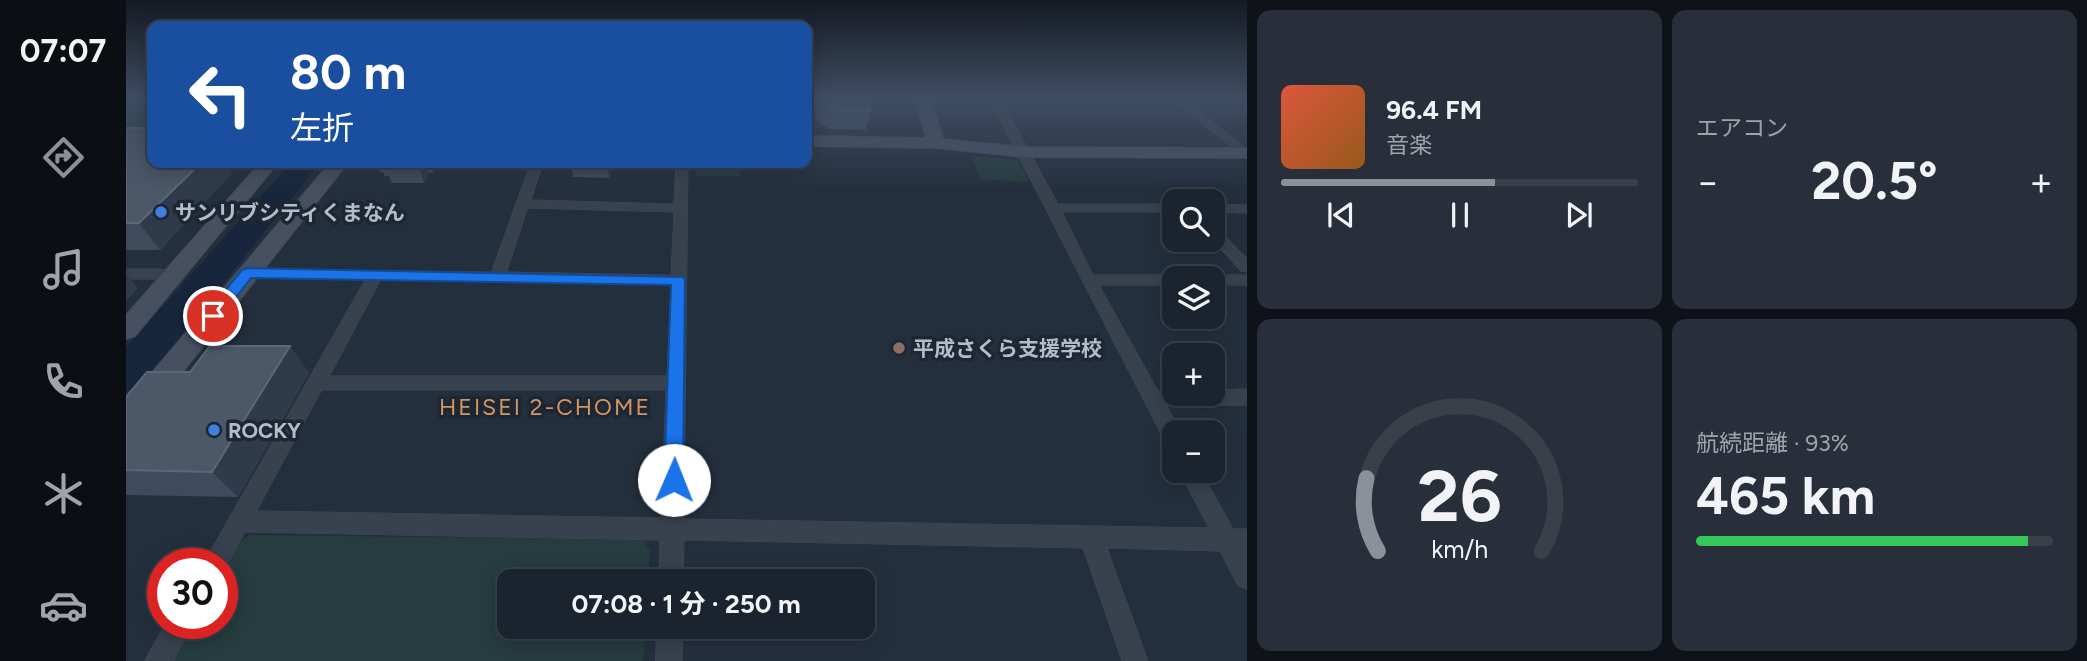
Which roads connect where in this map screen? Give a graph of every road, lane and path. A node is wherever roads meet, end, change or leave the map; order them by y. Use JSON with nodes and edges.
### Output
{"nodes":[{"id":1,"x":932,"y":129,"type":"edge"},
{"id":2,"x":1011,"y":129,"type":"edge"},
{"id":3,"x":1214,"y":129,"type":"edge"},
{"id":4,"x":812,"y":141,"type":"edge"},
{"id":5,"x":936,"y":142,"type":"junction"},
{"id":6,"x":1024,"y":152,"type":"junction"},
{"id":7,"x":1246,"y":154,"type":"edge"},
{"id":8,"x":265,"y":168,"type":"edge"},
{"id":9,"x":335,"y":168,"type":"edge"},
{"id":10,"x":535,"y":168,"type":"edge"},
{"id":11,"x":682,"y":168,"type":"edge"},
{"id":12,"x":523,"y":204,"type":"junction"},
{"id":13,"x":679,"y":208,"type":"junction"},
{"id":14,"x":1053,"y":208,"type":"junction"},
{"id":15,"x":1162,"y":208,"type":"edge"},
{"id":16,"x":1225,"y":208,"type":"edge"},
{"id":17,"x":1247,"y":209,"type":"edge"},
{"id":18,"x":1225,"y":244,"type":"edge"},
{"id":19,"x":1247,"y":267,"type":"edge"},
{"id":20,"x":247,"y":273,"type":"junction"},
{"id":21,"x":126,"y":274,"type":"edge"},
{"id":22,"x":376,"y":275,"type":"junction"},
{"id":23,"x":174,"y":277,"type":"junction"},
{"id":24,"x":497,"y":277,"type":"junction"},
{"id":25,"x":678,"y":280,"type":"junction"},
{"id":26,"x":1088,"y":280,"type":"junction"},
{"id":27,"x":1162,"y":280,"type":"edge"},
{"id":28,"x":1225,"y":280,"type":"edge"},
{"id":29,"x":1247,"y":280,"type":"edge"},
{"id":30,"x":126,"y":330,"type":"edge"},
{"id":31,"x":317,"y":383,"type":"junction"},
{"id":32,"x":676,"y":383,"type":"junction"},
{"id":33,"x":1247,"y":397,"type":"edge"},
{"id":34,"x":1154,"y":399,"type":"junction"},
{"id":35,"x":1164,"y":420,"type":"edge"},
{"id":36,"x":126,"y":423,"type":"edge"},
{"id":37,"x":1198,"y":483,"type":"edge"},
{"id":38,"x":240,"y":521,"type":"junction"},
{"id":39,"x":672,"y":528,"type":"junction"},
{"id":40,"x":1091,"y":537,"type":"junction"},
{"id":41,"x":1236,"y":540,"type":"edge"},
{"id":42,"x":224,"y":548,"type":"edge"},
{"id":43,"x":671,"y":569,"type":"edge"},
{"id":44,"x":1247,"y":577,"type":"edge"},
{"id":45,"x":171,"y":639,"type":"edge"},
{"id":46,"x":670,"y":639,"type":"edge"},
{"id":47,"x":158,"y":661,"type":"edge"},
{"id":48,"x":669,"y":661,"type":"edge"},
{"id":49,"x":1135,"y":661,"type":"edge"}],
"edges":[{"from":1,"to":5,"type":"street"},
{"from":2,"to":6,"type":"street"},
{"from":3,"to":7,"type":"street"},
{"from":4,"to":5,"type":"street"},
{"from":5,"to":6,"type":"street"},
{"from":6,"to":7,"type":"street"},
{"from":6,"to":14,"type":"street"},
{"from":8,"to":23,"type":"street"},
{"from":9,"to":20,"type":"street"},
{"from":10,"to":12,"type":"street"},
{"from":11,"to":13,"type":"street"},
{"from":12,"to":13,"type":"street"},
{"from":12,"to":24,"type":"street"},
{"from":13,"to":25,"type":"street"},
{"from":14,"to":15,"type":"street"},
{"from":14,"to":26,"type":"street"},
{"from":16,"to":17,"type":"street"},
{"from":18,"to":19,"type":"street"},
{"from":20,"to":22,"type":"street"},
{"from":20,"to":36,"type":"street"},
{"from":21,"to":23,"type":"street"},
{"from":22,"to":24,"type":"street"},
{"from":22,"to":31,"type":"street"},
{"from":23,"to":30,"type":"street"},
{"from":24,"to":25,"type":"street"},
{"from":25,"to":32,"type":"street"},
{"from":26,"to":27,"type":"street"},
{"from":26,"to":34,"type":"street"},
{"from":28,"to":29,"type":"street"},
{"from":31,"to":32,"type":"street"},
{"from":31,"to":38,"type":"street"},
{"from":32,"to":39,"type":"street"},
{"from":33,"to":34,"type":"street"},
{"from":34,"to":35,"type":"street"},
{"from":37,"to":41,"type":"street"},
{"from":38,"to":39,"type":"street"},
{"from":38,"to":42,"type":"street"},
{"from":39,"to":40,"type":"street"},
{"from":39,"to":43,"type":"street"},
{"from":40,"to":41,"type":"street"},
{"from":40,"to":49,"type":"street"},
{"from":41,"to":44,"type":"street"},
{"from":45,"to":47,"type":"street"},
{"from":46,"to":48,"type":"street"}]}
